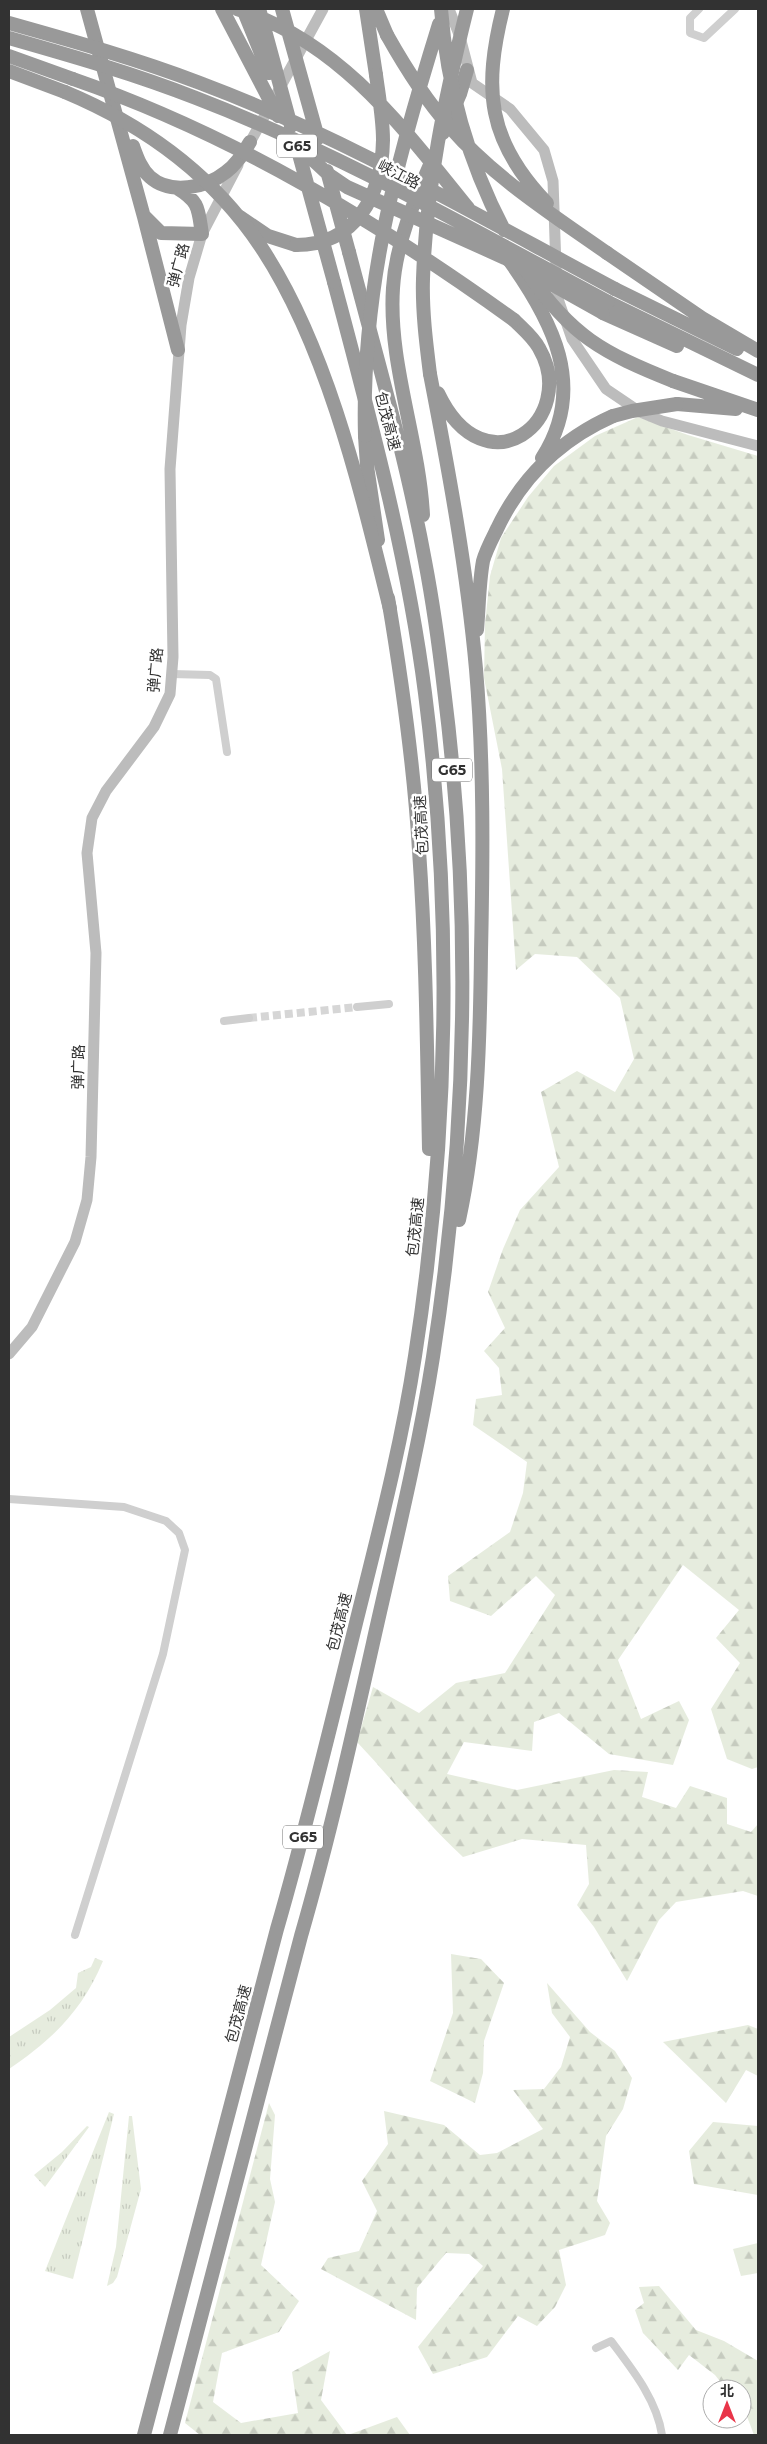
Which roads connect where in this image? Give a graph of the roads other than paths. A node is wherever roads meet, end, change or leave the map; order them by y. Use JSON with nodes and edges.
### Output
{"nodes":[{"id":1,"x":87,"y":9,"type":"edge"},
{"id":2,"x":96,"y":9,"type":"edge"},
{"id":3,"x":222,"y":9,"type":"edge"},
{"id":4,"x":237,"y":9,"type":"edge"},
{"id":5,"x":243,"y":9,"type":"edge"},
{"id":6,"x":259,"y":9,"type":"edge"},
{"id":7,"x":282,"y":9,"type":"edge"},
{"id":8,"x":323,"y":9,"type":"edge"},
{"id":9,"x":366,"y":9,"type":"edge"},
{"id":10,"x":376,"y":9,"type":"edge"},
{"id":11,"x":442,"y":9,"type":"edge"},
{"id":12,"x":449,"y":9,"type":"edge"},
{"id":13,"x":467,"y":9,"type":"edge"},
{"id":14,"x":503,"y":9,"type":"edge"},
{"id":15,"x":699,"y":9,"type":"edge"},
{"id":16,"x":735,"y":9,"type":"edge"},
{"id":17,"x":9,"y":23,"type":"edge"},
{"id":18,"x":9,"y":38,"type":"edge"},
{"id":19,"x":9,"y":56,"type":"edge"},
{"id":20,"x":467,"y":70,"type":"junction"},
{"id":21,"x":9,"y":71,"type":"edge"},
{"id":22,"x":250,"y":142,"type":"junction"},
{"id":23,"x":305,"y":176,"type":"junction"},
{"id":24,"x":177,"y":188,"type":"junction"},
{"id":25,"x":230,"y":208,"type":"junction"},
{"id":26,"x":144,"y":217,"type":"junction"},
{"id":27,"x":202,"y":234,"type":"junction"},
{"id":28,"x":607,"y":253,"type":"junction"},
{"id":29,"x":606,"y":308,"type":"junction"},
{"id":30,"x":178,"y":350,"type":"junction"},
{"id":31,"x":758,"y":351,"type":"edge"},
{"id":32,"x":758,"y":358,"type":"edge"},
{"id":33,"x":430,"y":374,"type":"junction"},
{"id":34,"x":758,"y":375,"type":"edge"},
{"id":35,"x":758,"y":412,"type":"edge"},
{"id":36,"x":758,"y":446,"type":"edge"},
{"id":37,"x":532,"y":473,"type":"junction"},
{"id":38,"x":426,"y":563,"type":"junction"},
{"id":39,"x":390,"y":609,"type":"junction"},
{"id":40,"x":476,"y":671,"type":"junction"},
{"id":41,"x":172,"y":674,"type":"junction"},
{"id":42,"x":227,"y":752,"type":"dead end"},
{"id":43,"x":389,"y":1004,"type":"dead end"},
{"id":44,"x":357,"y":1007,"type":"tunnel mouth"},
{"id":45,"x":249,"y":1018,"type":"tunnel mouth"},
{"id":46,"x":224,"y":1021,"type":"dead end"},
{"id":47,"x":431,"y":1232,"type":"junction"},
{"id":48,"x":441,"y":1298,"type":"junction"},
{"id":49,"x":9,"y":1354,"type":"edge"},
{"id":50,"x":9,"y":1498,"type":"edge"},
{"id":51,"x":75,"y":1935,"type":"dead end"},
{"id":52,"x":596,"y":2348,"type":"dead end"},
{"id":53,"x":144,"y":2435,"type":"edge"},
{"id":54,"x":170,"y":2435,"type":"edge"},
{"id":55,"x":662,"y":2435,"type":"edge"}],
"edges":[{"from":1,"to":26,"type":"highway"},
{"from":2,"to":24,"type":"highway"},
{"from":3,"to":29,"type":"highway","bridge":true},
{"from":4,"to":37,"type":"highway","bridge":true},
{"from":5,"to":23,"type":"highway","bridge":true},
{"from":6,"to":23,"type":"highway","name":"包茂高速","number":"G65","bridge":true},
{"from":7,"to":38,"type":"highway","name":"包茂高速","number":"G65","bridge":true},
{"from":8,"to":22,"type":"main road","name":"弹广路"},
{"from":9,"to":25,"type":"highway","bridge":true},
{"from":10,"to":28,"type":"highway","bridge":true},
{"from":11,"to":35,"type":"highway","bridge":true},
{"from":11,"to":39,"type":"highway","bridge":true},
{"from":12,"to":20,"type":"main road"},
{"from":13,"to":33,"type":"highway","bridge":true},
{"from":14,"to":28,"type":"highway","bridge":true},
{"from":15,"to":16,"type":"street"},
{"from":17,"to":32,"type":"highway","name":"峡江路","bridge":true},
{"from":18,"to":29,"type":"highway","name":"峡江路","bridge":true},
{"from":19,"to":33,"type":"highway","bridge":true},
{"from":20,"to":36,"type":"main road"},
{"from":20,"to":38,"type":"highway"},
{"from":21,"to":25,"type":"highway","bridge":true},
{"from":22,"to":24,"type":"highway"},
{"from":22,"to":27,"type":"main road","name":"弹广路"},
{"from":23,"to":47,"type":"highway","name":"包茂高速","number":"G65","bridge":true},
{"from":24,"to":27,"type":"highway"},
{"from":25,"to":39,"type":"highway","bridge":true},
{"from":26,"to":27,"type":"highway"},
{"from":26,"to":30,"type":"highway"},
{"from":27,"to":30,"type":"main road","name":"弹广路"},
{"from":28,"to":31,"type":"highway"},
{"from":29,"to":34,"type":"highway","name":"峡江路"},
{"from":30,"to":41,"type":"main road","name":"弹广路"},
{"from":33,"to":40,"type":"highway"},
{"from":35,"to":37,"type":"highway","bridge":true},
{"from":37,"to":40,"type":"highway"},
{"from":38,"to":48,"type":"highway","name":"包茂高速","number":"G65"},
{"from":39,"to":47,"type":"highway"},
{"from":40,"to":48,"type":"highway"},
{"from":41,"to":42,"type":"street"},
{"from":41,"to":49,"type":"main road","name":"弹广路"},
{"from":43,"to":44,"type":"street"},
{"from":45,"to":46,"type":"street"},
{"from":47,"to":53,"type":"highway","name":"包茂高速","number":"G65"},
{"from":48,"to":54,"type":"highway","name":"包茂高速","number":"G65"},
{"from":50,"to":51,"type":"street"},
{"from":52,"to":55,"type":"street"}]}
